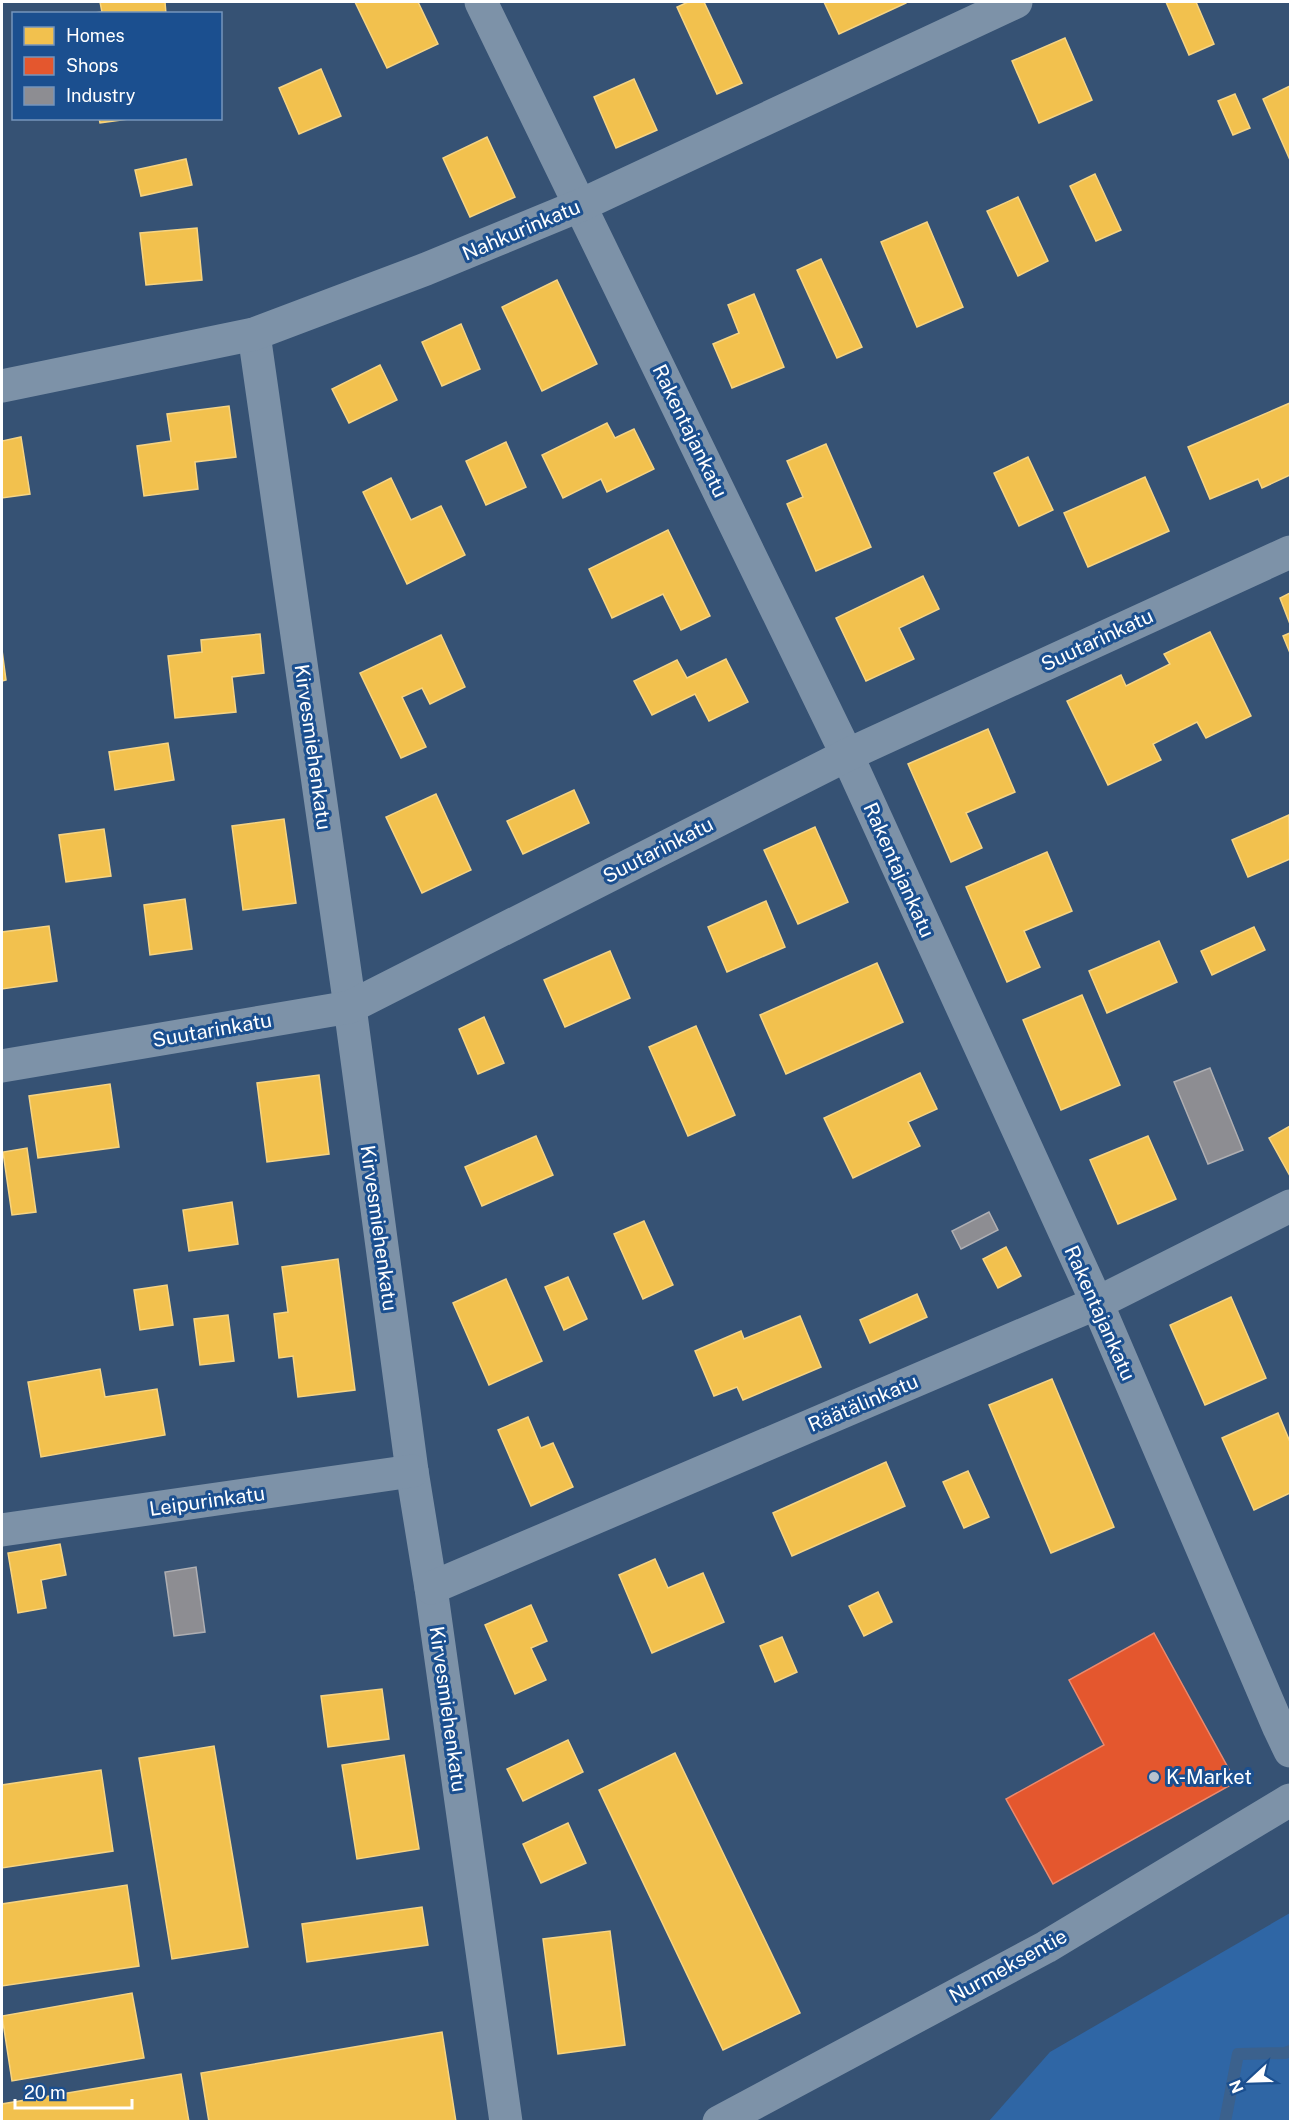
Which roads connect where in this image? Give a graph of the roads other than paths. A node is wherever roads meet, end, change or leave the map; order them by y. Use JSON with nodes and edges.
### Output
{"nodes":[{"id":1,"x":481,"y":2,"type":"edge"},
{"id":2,"x":1016,"y":2,"type":"edge"},
{"id":3,"x":581,"y":206,"type":"junction"},
{"id":4,"x":254,"y":334,"type":"junction"},
{"id":5,"x":2,"y":386,"type":"edge"},
{"id":6,"x":1290,"y":552,"type":"edge"},
{"id":7,"x":847,"y":755,"type":"junction"},
{"id":8,"x":350,"y":1007,"type":"junction"},
{"id":9,"x":2,"y":1066,"type":"edge"},
{"id":10,"x":1290,"y":1206,"type":"edge"},
{"id":11,"x":1096,"y":1303,"type":"junction"},
{"id":12,"x":412,"y":1471,"type":"junction"},
{"id":13,"x":2,"y":1530,"type":"edge"},
{"id":14,"x":431,"y":1588,"type":"junction"},
{"id":15,"x":1290,"y":1751,"type":"edge"},
{"id":16,"x":1290,"y":1800,"type":"edge"},
{"id":17,"x":506,"y":2121,"type":"edge"},
{"id":18,"x":719,"y":2121,"type":"edge"}],
"edges":[{"from":1,"to":3,"type":"street","name":"Rakentajankatu"},
{"from":2,"to":3,"type":"street","name":"Nahkurinkatu"},
{"from":3,"to":4,"type":"street","name":"Nahkurinkatu"},
{"from":3,"to":7,"type":"street","name":"Rakentajankatu"},
{"from":4,"to":5,"type":"street","name":"Nahkurinkatu"},
{"from":4,"to":8,"type":"street","name":"Kirvesmiehenkatu"},
{"from":6,"to":7,"type":"street","name":"Suutarinkatu"},
{"from":7,"to":8,"type":"street","name":"Suutarinkatu"},
{"from":7,"to":11,"type":"street","name":"Rakentajankatu"},
{"from":8,"to":9,"type":"street","name":"Suutarinkatu"},
{"from":8,"to":12,"type":"street","name":"Kirvesmiehenkatu"},
{"from":10,"to":11,"type":"street","name":"Räätälinkatu"},
{"from":11,"to":14,"type":"street","name":"Räätälinkatu"},
{"from":11,"to":15,"type":"street","name":"Rakentajankatu"},
{"from":12,"to":13,"type":"street","name":"Leipurinkatu"},
{"from":12,"to":14,"type":"street","name":"Kirvesmiehenkatu"},
{"from":14,"to":17,"type":"street","name":"Kirvesmiehenkatu"},
{"from":16,"to":18,"type":"street","name":"Nurmeksentie"}]}
